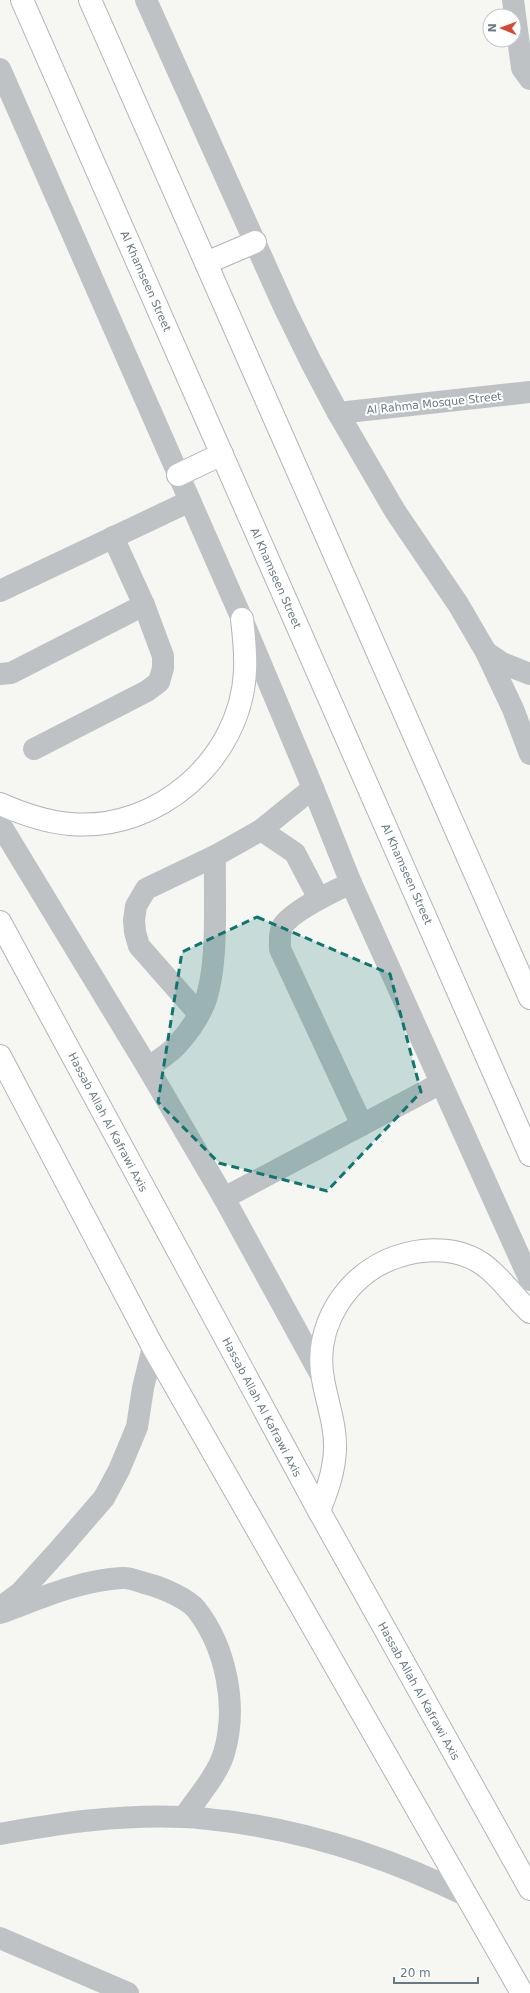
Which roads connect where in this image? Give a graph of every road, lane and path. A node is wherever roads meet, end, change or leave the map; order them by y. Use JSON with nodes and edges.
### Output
{"nodes":[{"id":1,"x":22,"y":0,"type":"edge"},
{"id":2,"x":90,"y":0,"type":"edge"},
{"id":3,"x":146,"y":0,"type":"edge"},
{"id":4,"x":513,"y":0,"type":"edge"},
{"id":5,"x":0,"y":69,"type":"edge"},
{"id":6,"x":530,"y":79,"type":"edge"},
{"id":7,"x":255,"y":242,"type":"junction"},
{"id":8,"x":206,"y":263,"type":"junction"},
{"id":9,"x":530,"y":392,"type":"edge"},
{"id":10,"x":338,"y":414,"type":"junction"},
{"id":11,"x":222,"y":454,"type":"junction"},
{"id":12,"x":178,"y":475,"type":"junction"},
{"id":13,"x":190,"y":501,"type":"junction"},
{"id":14,"x":112,"y":537,"type":"junction"},
{"id":15,"x":0,"y":591,"type":"edge"},
{"id":16,"x":144,"y":605,"type":"junction"},
{"id":17,"x":242,"y":619,"type":"junction"},
{"id":18,"x":486,"y":652,"type":"junction"},
{"id":19,"x":0,"y":674,"type":"edge"},
{"id":20,"x":530,"y":674,"type":"edge"},
{"id":21,"x":34,"y":749,"type":"dead end"},
{"id":22,"x":530,"y":754,"type":"edge"},
{"id":23,"x":313,"y":788,"type":"junction"},
{"id":24,"x":0,"y":804,"type":"edge"},
{"id":25,"x":0,"y":824,"type":"edge"},
{"id":26,"x":261,"y":830,"type":"junction"},
{"id":27,"x":215,"y":856,"type":"junction"},
{"id":28,"x":351,"y":883,"type":"junction"},
{"id":29,"x":319,"y":899,"type":"junction"},
{"id":30,"x":0,"y":922,"type":"edge"},
{"id":31,"x":530,"y":998,"type":"edge"},
{"id":32,"x":199,"y":1014,"type":"junction"},
{"id":33,"x":0,"y":1056,"type":"edge"},
{"id":34,"x":148,"y":1068,"type":"junction"},
{"id":35,"x":441,"y":1083,"type":"junction"},
{"id":36,"x":362,"y":1125,"type":"junction"},
{"id":37,"x":527,"y":1143,"type":"edge"},
{"id":38,"x":224,"y":1198,"type":"junction"},
{"id":39,"x":530,"y":1280,"type":"edge"},
{"id":40,"x":530,"y":1312,"type":"edge"},
{"id":41,"x":153,"y":1347,"type":"junction"},
{"id":42,"x":322,"y":1377,"type":"junction"},
{"id":43,"x":318,"y":1511,"type":"junction"},
{"id":44,"x":0,"y":1608,"type":"edge"},
{"id":45,"x":0,"y":1613,"type":"edge"},
{"id":46,"x":184,"y":1816,"type":"junction"},
{"id":47,"x":0,"y":1834,"type":"edge"},
{"id":48,"x":530,"y":1889,"type":"edge"},
{"id":49,"x":467,"y":1896,"type":"junction"},
{"id":50,"x":0,"y":1938,"type":"edge"},
{"id":51,"x":128,"y":1993,"type":"edge"},
{"id":52,"x":522,"y":1993,"type":"edge"}],
"edges":[{"from":1,"to":11,"type":"main road","name":"Al Khamseen Street"},
{"from":2,"to":8,"type":"main road"},
{"from":3,"to":7,"type":"street"},
{"from":4,"to":6,"type":"street"},
{"from":5,"to":12,"type":"street"},
{"from":7,"to":8,"type":"main road"},
{"from":7,"to":10,"type":"street"},
{"from":8,"to":31,"type":"main road"},
{"from":9,"to":10,"type":"street","name":"Al Rahma Mosque Street"},
{"from":10,"to":18,"type":"street"},
{"from":11,"to":12,"type":"main road"},
{"from":11,"to":37,"type":"main road","name":"Al Khamseen Street"},
{"from":12,"to":13,"type":"street"},
{"from":13,"to":14,"type":"street"},
{"from":13,"to":17,"type":"street"},
{"from":14,"to":15,"type":"street"},
{"from":14,"to":16,"type":"street"},
{"from":16,"to":19,"type":"street"},
{"from":16,"to":21,"type":"street"},
{"from":17,"to":23,"type":"street"},
{"from":17,"to":24,"type":"main road"},
{"from":18,"to":20,"type":"street"},
{"from":18,"to":22,"type":"street"},
{"from":23,"to":26,"type":"street"},
{"from":23,"to":28,"type":"street"},
{"from":25,"to":34,"type":"street"},
{"from":26,"to":27,"type":"street"},
{"from":26,"to":29,"type":"street"},
{"from":27,"to":32,"type":"street"},
{"from":27,"to":32,"type":"street"},
{"from":28,"to":29,"type":"street"},
{"from":28,"to":35,"type":"street"},
{"from":29,"to":36,"type":"street"},
{"from":30,"to":43,"type":"main road","name":"Hassab Allah Al Kafrawi Axis"},
{"from":32,"to":34,"type":"street"},
{"from":33,"to":41,"type":"main road"},
{"from":34,"to":38,"type":"street"},
{"from":35,"to":36,"type":"street"},
{"from":35,"to":39,"type":"street"},
{"from":36,"to":38,"type":"street"},
{"from":38,"to":42,"type":"street"},
{"from":40,"to":42,"type":"main road"},
{"from":41,"to":44,"type":"street"},
{"from":41,"to":49,"type":"main road"},
{"from":42,"to":43,"type":"main road"},
{"from":43,"to":48,"type":"main road","name":"Hassab Allah Al Kafrawi Axis"},
{"from":45,"to":46,"type":"street"},
{"from":46,"to":47,"type":"street"},
{"from":46,"to":49,"type":"street"},
{"from":49,"to":52,"type":"main road"},
{"from":50,"to":51,"type":"street"}]}
